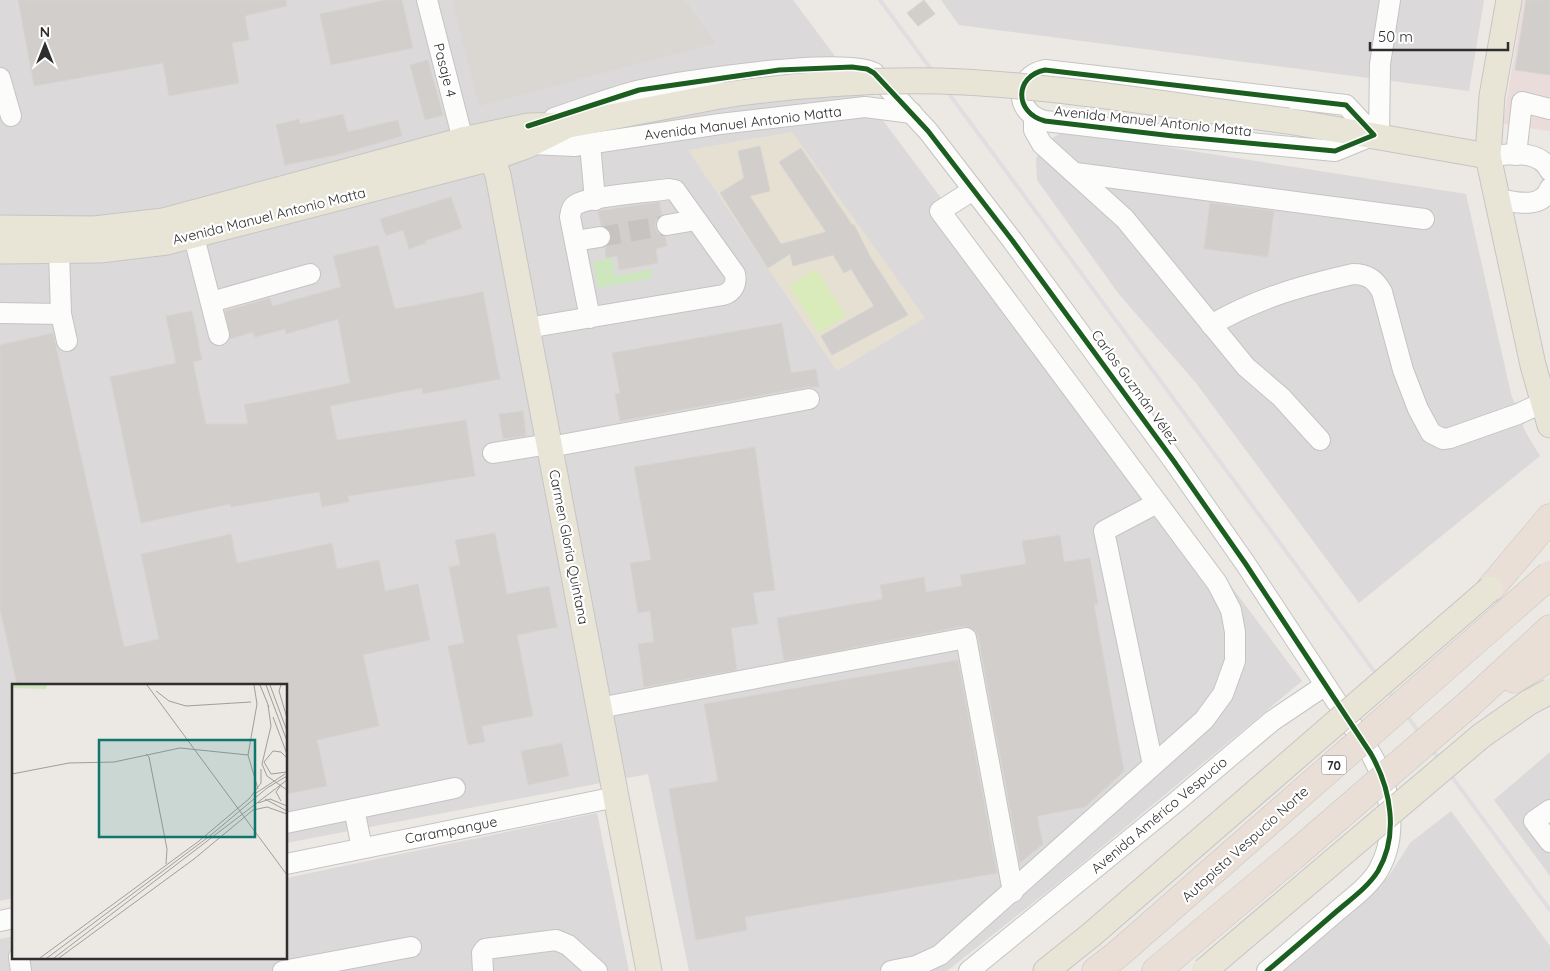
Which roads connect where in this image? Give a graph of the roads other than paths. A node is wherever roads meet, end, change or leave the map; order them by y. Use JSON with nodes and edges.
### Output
{"nodes":[{"id":1,"x":427,"y":0,"type":"edge"},
{"id":2,"x":1390,"y":0,"type":"edge"},
{"id":3,"x":1509,"y":0,"type":"edge"},
{"id":4,"x":0,"y":78,"type":"edge"},
{"id":5,"x":1550,"y":109,"type":"edge"},
{"id":6,"x":912,"y":113,"type":"junction"},
{"id":7,"x":11,"y":116,"type":"dead end"},
{"id":8,"x":1034,"y":118,"type":"junction"},
{"id":9,"x":530,"y":135,"type":"junction"},
{"id":10,"x":1377,"y":136,"type":"junction"},
{"id":11,"x":463,"y":140,"type":"junction"},
{"id":12,"x":590,"y":144,"type":"junction"},
{"id":13,"x":1516,"y":154,"type":"junction"},
{"id":14,"x":1488,"y":156,"type":"junction"},
{"id":15,"x":492,"y":158,"type":"junction"},
{"id":16,"x":1550,"y":171,"type":"edge"},
{"id":17,"x":1076,"y":173,"type":"junction"},
{"id":18,"x":1550,"y":188,"type":"edge"},
{"id":19,"x":974,"y":190,"type":"junction"},
{"id":20,"x":1497,"y":199,"type":"junction"},
{"id":21,"x":596,"y":200,"type":"junction"},
{"id":22,"x":1424,"y":219,"type":"dead end"},
{"id":23,"x":696,"y":220,"type":"junction"},
{"id":24,"x":667,"y":225,"type":"tunnel mouth"},
{"id":25,"x":0,"y":228,"type":"edge"},
{"id":26,"x":194,"y":237,"type":"junction"},
{"id":27,"x":600,"y":237,"type":"tunnel mouth"},
{"id":28,"x":575,"y":241,"type":"junction"},
{"id":29,"x":0,"y":250,"type":"edge"},
{"id":30,"x":59,"y":252,"type":"junction"},
{"id":31,"x":310,"y":274,"type":"dead end"},
{"id":32,"x":210,"y":302,"type":"junction"},
{"id":33,"x":0,"y":313,"type":"edge"},
{"id":34,"x":61,"y":314,"type":"junction"},
{"id":35,"x":590,"y":318,"type":"junction"},
{"id":36,"x":1211,"y":325,"type":"junction"},
{"id":37,"x":527,"y":328,"type":"junction"},
{"id":38,"x":219,"y":335,"type":"dead end"},
{"id":39,"x":67,"y":341,"type":"dead end"},
{"id":40,"x":809,"y":399,"type":"dead end"},
{"id":41,"x":1546,"y":414,"type":"edge"},
{"id":42,"x":1320,"y":440,"type":"dead end"},
{"id":43,"x":550,"y":446,"type":"junction"},
{"id":44,"x":492,"y":453,"type":"dead end"},
{"id":45,"x":1157,"y":503,"type":"junction"},
{"id":46,"x":1550,"y":518,"type":"edge"},
{"id":47,"x":1550,"y":539,"type":"edge"},
{"id":48,"x":1550,"y":575,"type":"edge"},
{"id":49,"x":1490,"y":589,"type":"junction"},
{"id":50,"x":1550,"y":629,"type":"edge"},
{"id":51,"x":1550,"y":656,"type":"edge"},
{"id":52,"x":1324,"y":686,"type":"junction"},
{"id":53,"x":1550,"y":692,"type":"edge"},
{"id":54,"x":1470,"y":704,"type":"junction"},
{"id":55,"x":599,"y":708,"type":"junction"},
{"id":56,"x":1153,"y":765,"type":"junction"},
{"id":57,"x":455,"y":788,"type":"dead end"},
{"id":58,"x":616,"y":797,"type":"junction"},
{"id":59,"x":354,"y":809,"type":"junction"},
{"id":60,"x":1550,"y":810,"type":"edge"},
{"id":61,"x":288,"y":823,"type":"edge"},
{"id":62,"x":1550,"y":842,"type":"edge"},
{"id":63,"x":362,"y":848,"type":"junction"},
{"id":64,"x":288,"y":864,"type":"edge"},
{"id":65,"x":1013,"y":892,"type":"junction"},
{"id":66,"x":411,"y":946,"type":"dead end"},
{"id":67,"x":19,"y":958,"type":"edge"},
{"id":68,"x":21,"y":971,"type":"edge"},
{"id":69,"x":283,"y":971,"type":"edge"},
{"id":70,"x":483,"y":971,"type":"edge"},
{"id":71,"x":597,"y":971,"type":"edge"},
{"id":72,"x":649,"y":971,"type":"edge"},
{"id":73,"x":891,"y":971,"type":"edge"},
{"id":74,"x":969,"y":971,"type":"edge"},
{"id":75,"x":1046,"y":971,"type":"edge"},
{"id":76,"x":1096,"y":971,"type":"edge"},
{"id":77,"x":1156,"y":971,"type":"edge"},
{"id":78,"x":1204,"y":971,"type":"edge"},
{"id":79,"x":1268,"y":971,"type":"edge"}],
"edges":[{"from":1,"to":11,"type":"street","name":"Pasaje 4"},
{"from":2,"to":10,"type":"street"},
{"from":3,"to":14,"type":"main road"},
{"from":4,"to":7,"type":"street"},
{"from":5,"to":13,"type":"street"},
{"from":6,"to":9,"type":"street","name":"Avenida Manuel Antonio Matta"},
{"from":6,"to":12,"type":"street","name":"Avenida Manuel Antonio Matta"},
{"from":6,"to":19,"type":"street","name":"Carlos Guzmán Vélez"},
{"from":8,"to":10,"type":"street","name":"Avenida Manuel Antonio Matta"},
{"from":8,"to":10,"type":"street","name":"Avenida Manuel Antonio Matta"},
{"from":8,"to":17,"type":"street"},
{"from":9,"to":10,"type":"main road","name":"Avenida Manuel Antonio Matta","bridge":true},
{"from":9,"to":11,"type":"main road","name":"Avenida Manuel Antonio Matta"},
{"from":9,"to":12,"type":"street","name":"Avenida Manuel Antonio Matta"},
{"from":9,"to":15,"type":"main road","name":"Avenida Manuel Antonio Matta"},
{"from":10,"to":14,"type":"main road","name":"Avenida Manuel Antonio Matta"},
{"from":11,"to":15,"type":"main road"},
{"from":11,"to":25,"type":"main road","name":"Avenida Manuel Antonio Matta"},
{"from":12,"to":21,"type":"street"},
{"from":13,"to":14,"type":"street"},
{"from":13,"to":16,"type":"street"},
{"from":14,"to":20,"type":"main road"},
{"from":15,"to":26,"type":"main road","name":"Avenida Manuel Antonio Matta"},
{"from":15,"to":37,"type":"main road","name":"Carmen Gloria Quintana"},
{"from":17,"to":22,"type":"street"},
{"from":17,"to":36,"type":"street"},
{"from":18,"to":20,"type":"street"},
{"from":19,"to":45,"type":"street"},
{"from":19,"to":52,"type":"street","name":"Carlos Guzmán Vélez"},
{"from":20,"to":41,"type":"main road"},
{"from":21,"to":23,"type":"street"},
{"from":21,"to":28,"type":"street"},
{"from":23,"to":24,"type":"street"},
{"from":23,"to":35,"type":"street"},
{"from":26,"to":30,"type":"main road","name":"Avenida Manuel Antonio Matta"},
{"from":26,"to":32,"type":"street"},
{"from":27,"to":28,"type":"street"},
{"from":28,"to":35,"type":"street"},
{"from":29,"to":30,"type":"main road","name":"Avenida Manuel Antonio Matta"},
{"from":30,"to":34,"type":"street"},
{"from":31,"to":32,"type":"street"},
{"from":32,"to":38,"type":"street"},
{"from":33,"to":34,"type":"street"},
{"from":34,"to":39,"type":"street"},
{"from":35,"to":37,"type":"street"},
{"from":36,"to":41,"type":"street"},
{"from":36,"to":42,"type":"street"},
{"from":37,"to":43,"type":"main road","name":"Carmen Gloria Quintana"},
{"from":40,"to":43,"type":"street"},
{"from":43,"to":44,"type":"street"},
{"from":43,"to":55,"type":"main road","name":"Carmen Gloria Quintana"},
{"from":45,"to":56,"type":"street"},
{"from":45,"to":56,"type":"street"},
{"from":46,"to":49,"type":"highway"},
{"from":47,"to":49,"type":"main road"},
{"from":48,"to":76,"type":"highway","name":"Autopista Vespucio Norte","number":"70","bridge":true},
{"from":49,"to":75,"type":"main road","bridge":true},
{"from":50,"to":54,"type":"highway"},
{"from":51,"to":54,"type":"highway"},
{"from":52,"to":74,"type":"street","name":"Avenida Américo Vespucio"},
{"from":52,"to":79,"type":"street"},
{"from":53,"to":78,"type":"main road","bridge":true},
{"from":54,"to":77,"type":"highway","bridge":true},
{"from":55,"to":58,"type":"main road","name":"Carmen Gloria Quintana"},
{"from":55,"to":65,"type":"street"},
{"from":56,"to":65,"type":"street"},
{"from":57,"to":59,"type":"street"},
{"from":58,"to":63,"type":"street","name":"Carampangue"},
{"from":58,"to":72,"type":"main road","name":"Carmen Gloria Quintana"},
{"from":59,"to":61,"type":"street"},
{"from":59,"to":63,"type":"street"},
{"from":60,"to":62,"type":"street"},
{"from":63,"to":64,"type":"street","name":"Carampangue"},
{"from":65,"to":73,"type":"street"},
{"from":66,"to":69,"type":"street"},
{"from":67,"to":68,"type":"street"},
{"from":70,"to":71,"type":"street"}]}
